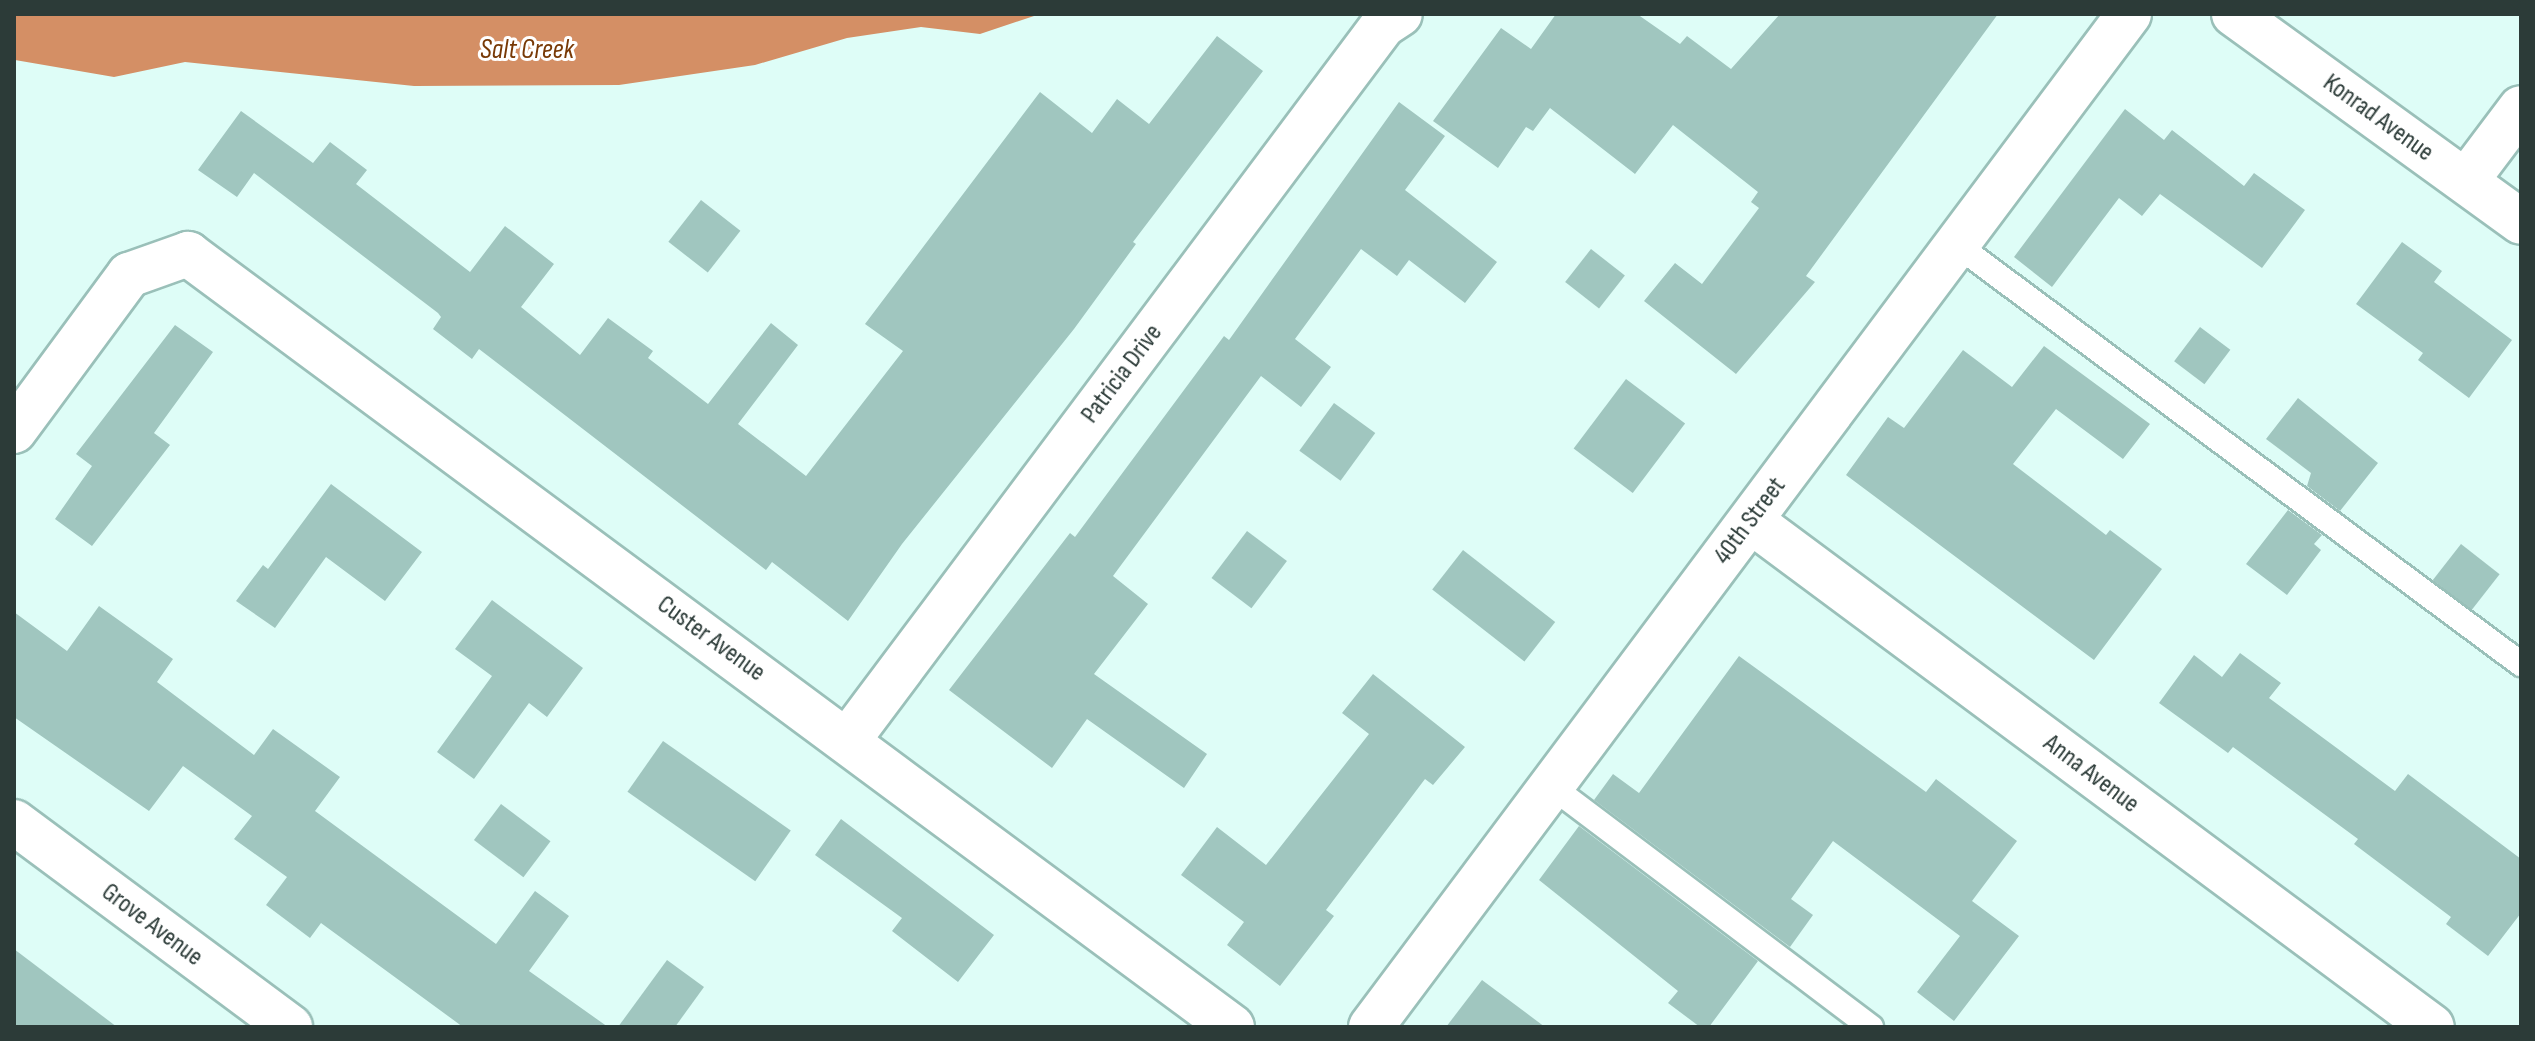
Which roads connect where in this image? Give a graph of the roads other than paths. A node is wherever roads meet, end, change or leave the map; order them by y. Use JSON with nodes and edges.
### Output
{"nodes":[{"id":1,"x":1400,"y":14,"type":"edge"},
{"id":2,"x":2129,"y":14,"type":"edge"},
{"id":3,"x":2234,"y":14,"type":"edge"},
{"id":4,"x":2521,"y":108,"type":"edge"},
{"id":5,"x":2466,"y":181,"type":"junction"},
{"id":6,"x":2521,"y":222,"type":"edge"},
{"id":7,"x":1957,"y":245,"type":"junction"},
{"id":8,"x":14,"y":431,"type":"edge"},
{"id":9,"x":1751,"y":521,"type":"junction"},
{"id":10,"x":2521,"y":664,"type":"edge"},
{"id":11,"x":848,"y":740,"type":"junction"},
{"id":12,"x":1551,"y":786,"type":"junction"},
{"id":13,"x":14,"y":822,"type":"edge"},
{"id":14,"x":290,"y":1027,"type":"edge"},
{"id":15,"x":1232,"y":1027,"type":"edge"},
{"id":16,"x":1371,"y":1027,"type":"edge"},
{"id":17,"x":1871,"y":1027,"type":"edge"},
{"id":18,"x":2432,"y":1027,"type":"edge"}],
"edges":[{"from":1,"to":11,"type":"street","name":"Patricia Drive"},
{"from":2,"to":7,"type":"street","name":"40th Street"},
{"from":3,"to":5,"type":"street","name":"Konrad Avenue"},
{"from":4,"to":5,"type":"street"},
{"from":5,"to":6,"type":"street","name":"Konrad Avenue"},
{"from":7,"to":9,"type":"street","name":"40th Street"},
{"from":7,"to":10,"type":"lane"},
{"from":8,"to":11,"type":"street","name":"Custer Avenue"},
{"from":9,"to":12,"type":"street","name":"40th Street"},
{"from":9,"to":18,"type":"street","name":"Anna Avenue"},
{"from":11,"to":15,"type":"street","name":"Custer Avenue"},
{"from":12,"to":16,"type":"street","name":"40th Street"},
{"from":12,"to":17,"type":"lane"},
{"from":13,"to":14,"type":"street","name":"Grove Avenue"}]}
